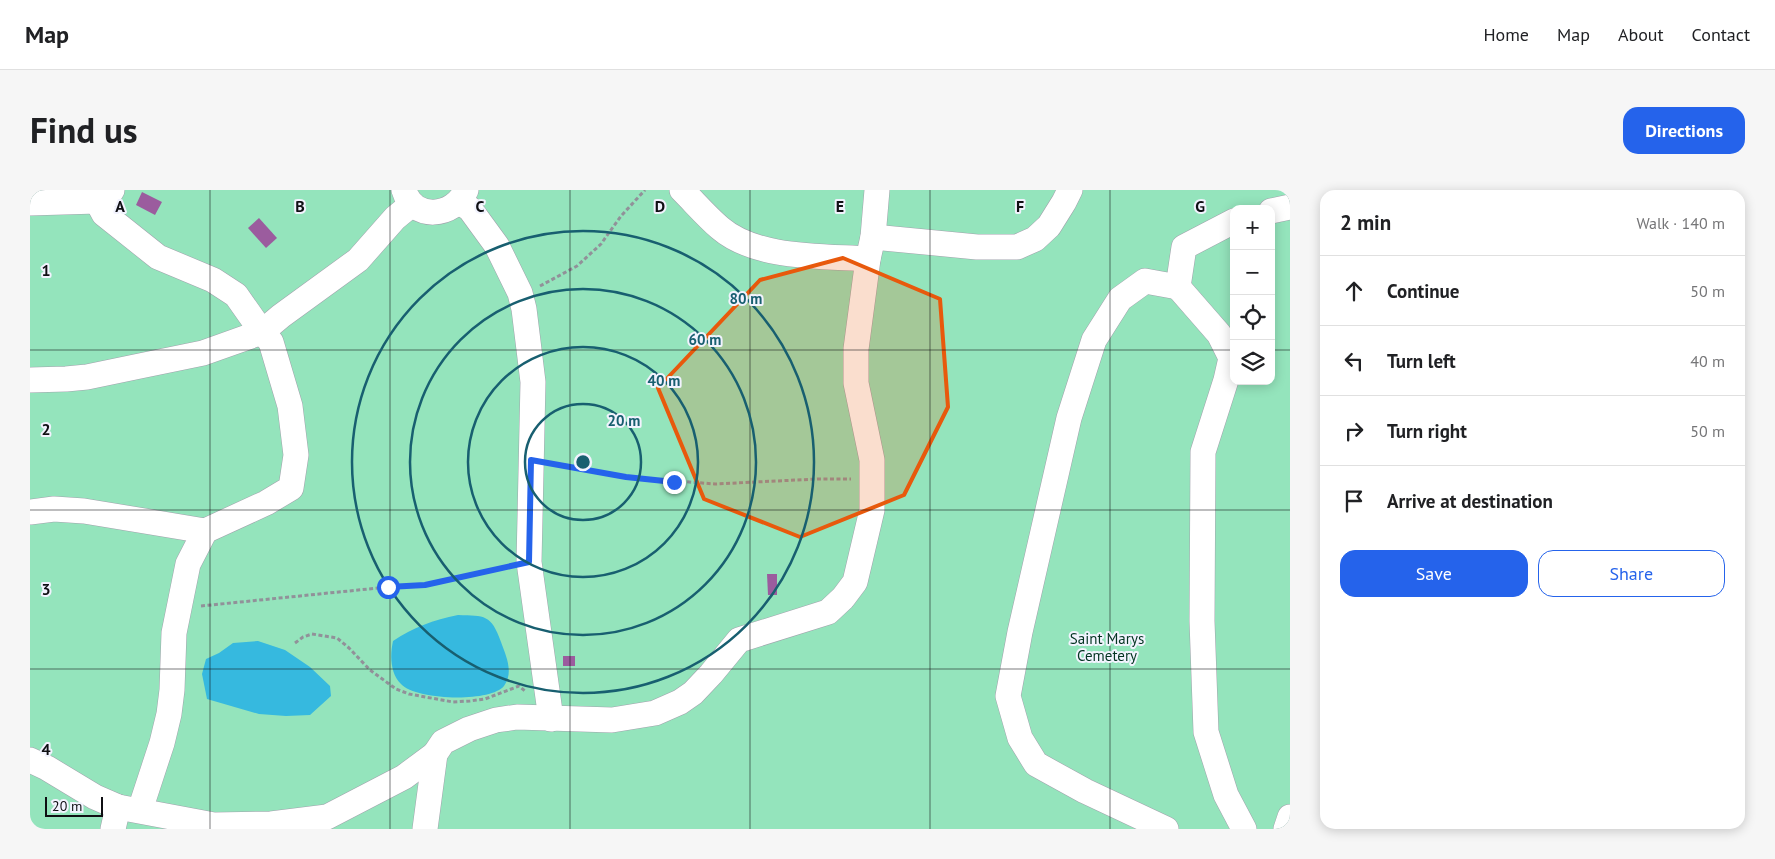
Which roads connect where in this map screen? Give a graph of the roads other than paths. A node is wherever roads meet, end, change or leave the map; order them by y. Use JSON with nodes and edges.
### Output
{"nodes":[{"id":1,"x":682,"y":190,"type":"edge"},
{"id":2,"x":877,"y":190,"type":"edge"},
{"id":3,"x":1070,"y":190,"type":"edge"},
{"id":4,"x":93,"y":196,"type":"edge"},
{"id":5,"x":463,"y":196,"type":"edge"},
{"id":6,"x":408,"y":197,"type":"edge"},
{"id":7,"x":30,"y":203,"type":"edge"},
{"id":8,"x":1290,"y":207,"type":"edge"},
{"id":9,"x":1275,"y":210,"type":"edge"},
{"id":10,"x":1230,"y":222,"type":"edge"},
{"id":11,"x":871,"y":248,"type":"junction"},
{"id":12,"x":1178,"y":287,"type":"junction"},
{"id":13,"x":262,"y":332,"type":"junction"},
{"id":14,"x":30,"y":380,"type":"edge"},
{"id":15,"x":30,"y":512,"type":"edge"},
{"id":16,"x":204,"y":531,"type":"junction"},
{"id":17,"x":551,"y":718,"type":"junction"},
{"id":18,"x":435,"y":754,"type":"junction"},
{"id":19,"x":30,"y":760,"type":"edge"},
{"id":20,"x":124,"y":815,"type":"edge"},
{"id":21,"x":1290,"y":817,"type":"edge"},
{"id":22,"x":425,"y":829,"type":"edge"},
{"id":23,"x":1166,"y":829,"type":"edge"},
{"id":24,"x":1244,"y":829,"type":"edge"},
{"id":25,"x":1286,"y":829,"type":"edge"}],
"edges":[{"from":1,"to":11,"type":"lane"},
{"from":2,"to":11,"type":"lane"},
{"from":3,"to":11,"type":"lane"},
{"from":4,"to":7,"type":"lane"},
{"from":4,"to":13,"type":"lane"},
{"from":5,"to":6,"type":"lane"},
{"from":5,"to":17,"type":"lane"},
{"from":6,"to":13,"type":"lane"},
{"from":8,"to":9,"type":"lane"},
{"from":10,"to":12,"type":"lane"},
{"from":11,"to":17,"type":"lane"},
{"from":12,"to":23,"type":"lane"},
{"from":12,"to":24,"type":"lane"},
{"from":13,"to":14,"type":"lane"},
{"from":13,"to":16,"type":"lane"},
{"from":15,"to":16,"type":"lane"},
{"from":16,"to":20,"type":"lane"},
{"from":17,"to":18,"type":"lane"},
{"from":18,"to":20,"type":"lane"},
{"from":18,"to":22,"type":"lane"},
{"from":19,"to":20,"type":"lane"},
{"from":21,"to":25,"type":"lane"}]}
